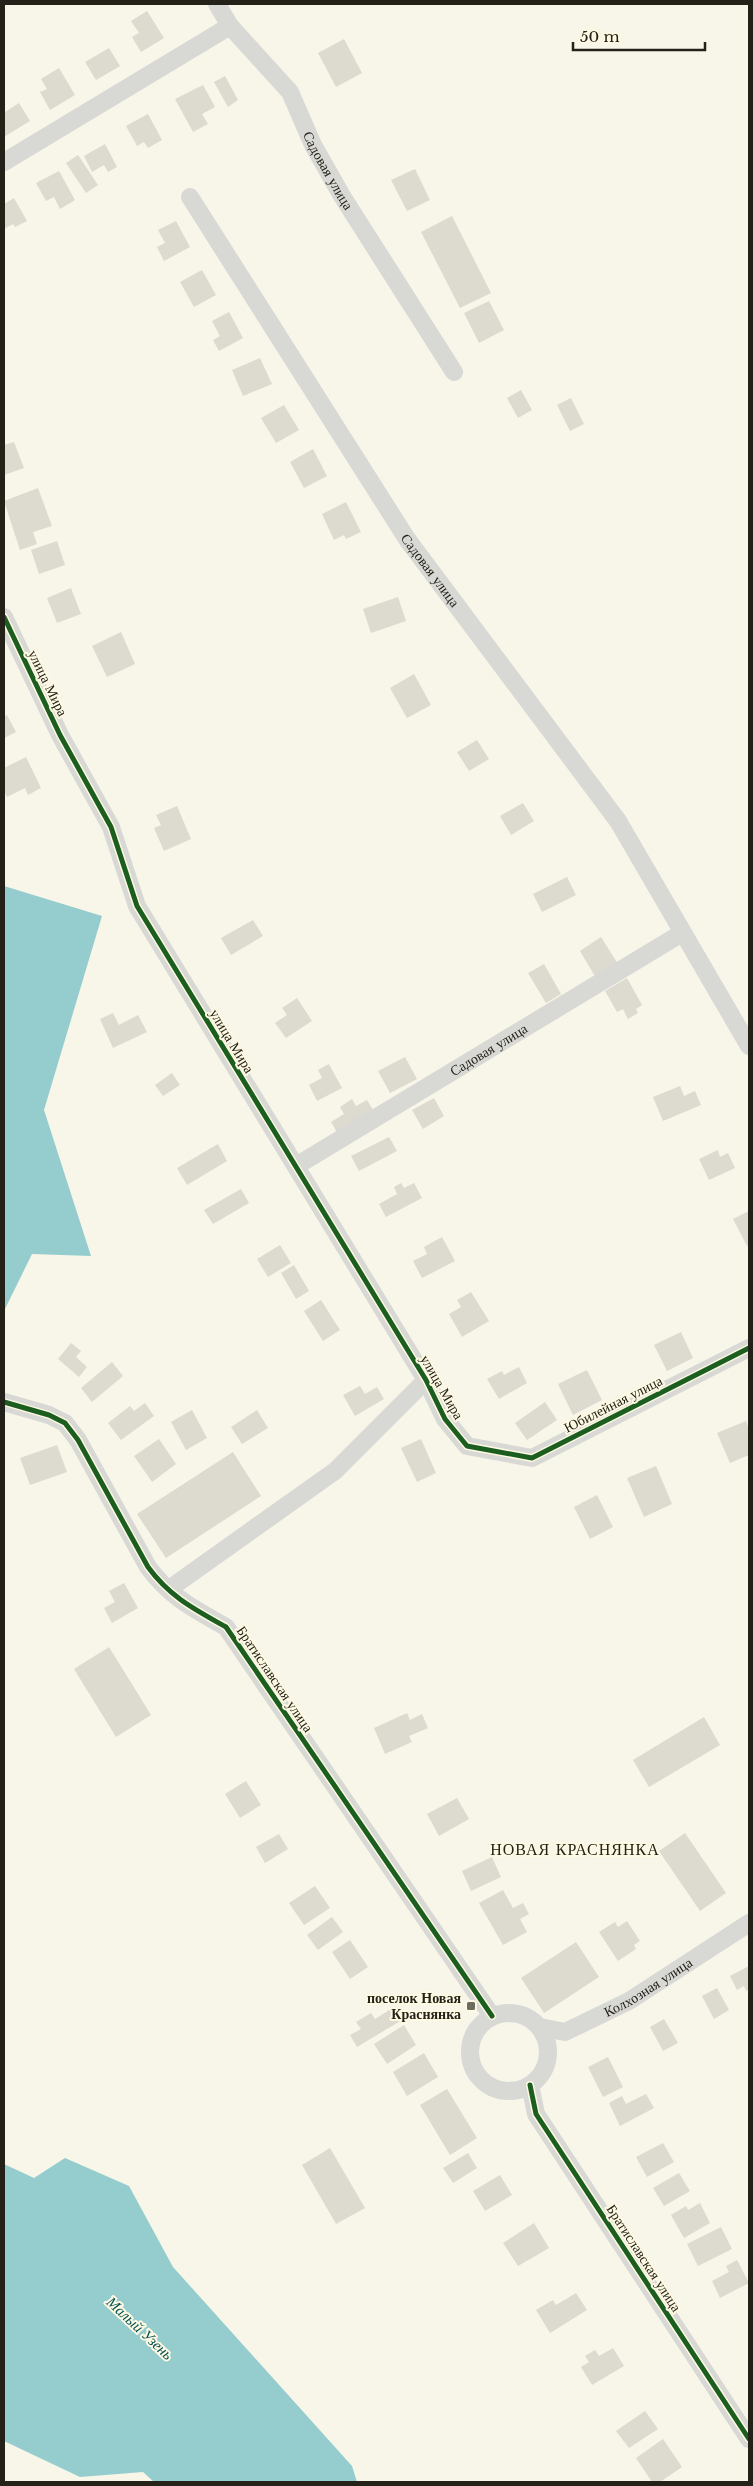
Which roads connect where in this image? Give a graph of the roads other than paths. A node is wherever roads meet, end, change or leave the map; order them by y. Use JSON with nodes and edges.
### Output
{"nodes":[{"id":1,"x":217,"y":4,"type":"edge"},
{"id":2,"x":230,"y":26,"type":"junction"},
{"id":3,"x":4,"y":162,"type":"edge"},
{"id":4,"x":190,"y":197,"type":"dead end"},
{"id":5,"x":454,"y":372,"type":"dead end"},
{"id":6,"x":4,"y":617,"type":"edge"},
{"id":7,"x":682,"y":933,"type":"junction"},
{"id":8,"x":749,"y":1046,"type":"edge"},
{"id":9,"x":296,"y":1166,"type":"junction"},
{"id":10,"x":749,"y":1348,"type":"edge"},
{"id":11,"x":426,"y":1380,"type":"junction"},
{"id":12,"x":4,"y":1402,"type":"edge"},
{"id":13,"x":481,"y":1449,"type":"joint"},
{"id":14,"x":176,"y":1584,"type":"dead end"},
{"id":15,"x":749,"y":1923,"type":"edge"},
{"id":16,"x":492,"y":2016,"type":"junction"},
{"id":17,"x":540,"y":2027,"type":"junction"},
{"id":18,"x":530,"y":2085,"type":"junction"},
{"id":19,"x":749,"y":2440,"type":"edge"}],
"edges":[{"from":1,"to":2,"type":"street","name":"Садовая улица"},
{"from":2,"to":3,"type":"street"},
{"from":2,"to":5,"type":"street","name":"Садовая улица"},
{"from":4,"to":7,"type":"street","name":"Садовая улица"},
{"from":6,"to":9,"type":"street","name":"улица Мира"},
{"from":7,"to":8,"type":"street","name":"Садовая улица"},
{"from":7,"to":9,"type":"street","name":"Садовая улица"},
{"from":9,"to":11,"type":"street","name":"улица Мира"},
{"from":10,"to":13,"type":"street","name":"Юбилейная улица"},
{"from":11,"to":13,"type":"street","name":"улица Мира"},
{"from":11,"to":14,"type":"street"},
{"from":12,"to":16,"type":"street","name":"Братиславская улица"},
{"from":15,"to":17,"type":"street","name":"Колхозная улица"},
{"from":16,"to":17,"type":"street"},
{"from":16,"to":18,"type":"street"},
{"from":17,"to":18,"type":"street"},
{"from":18,"to":19,"type":"street","name":"Братиславская улица"}]}
